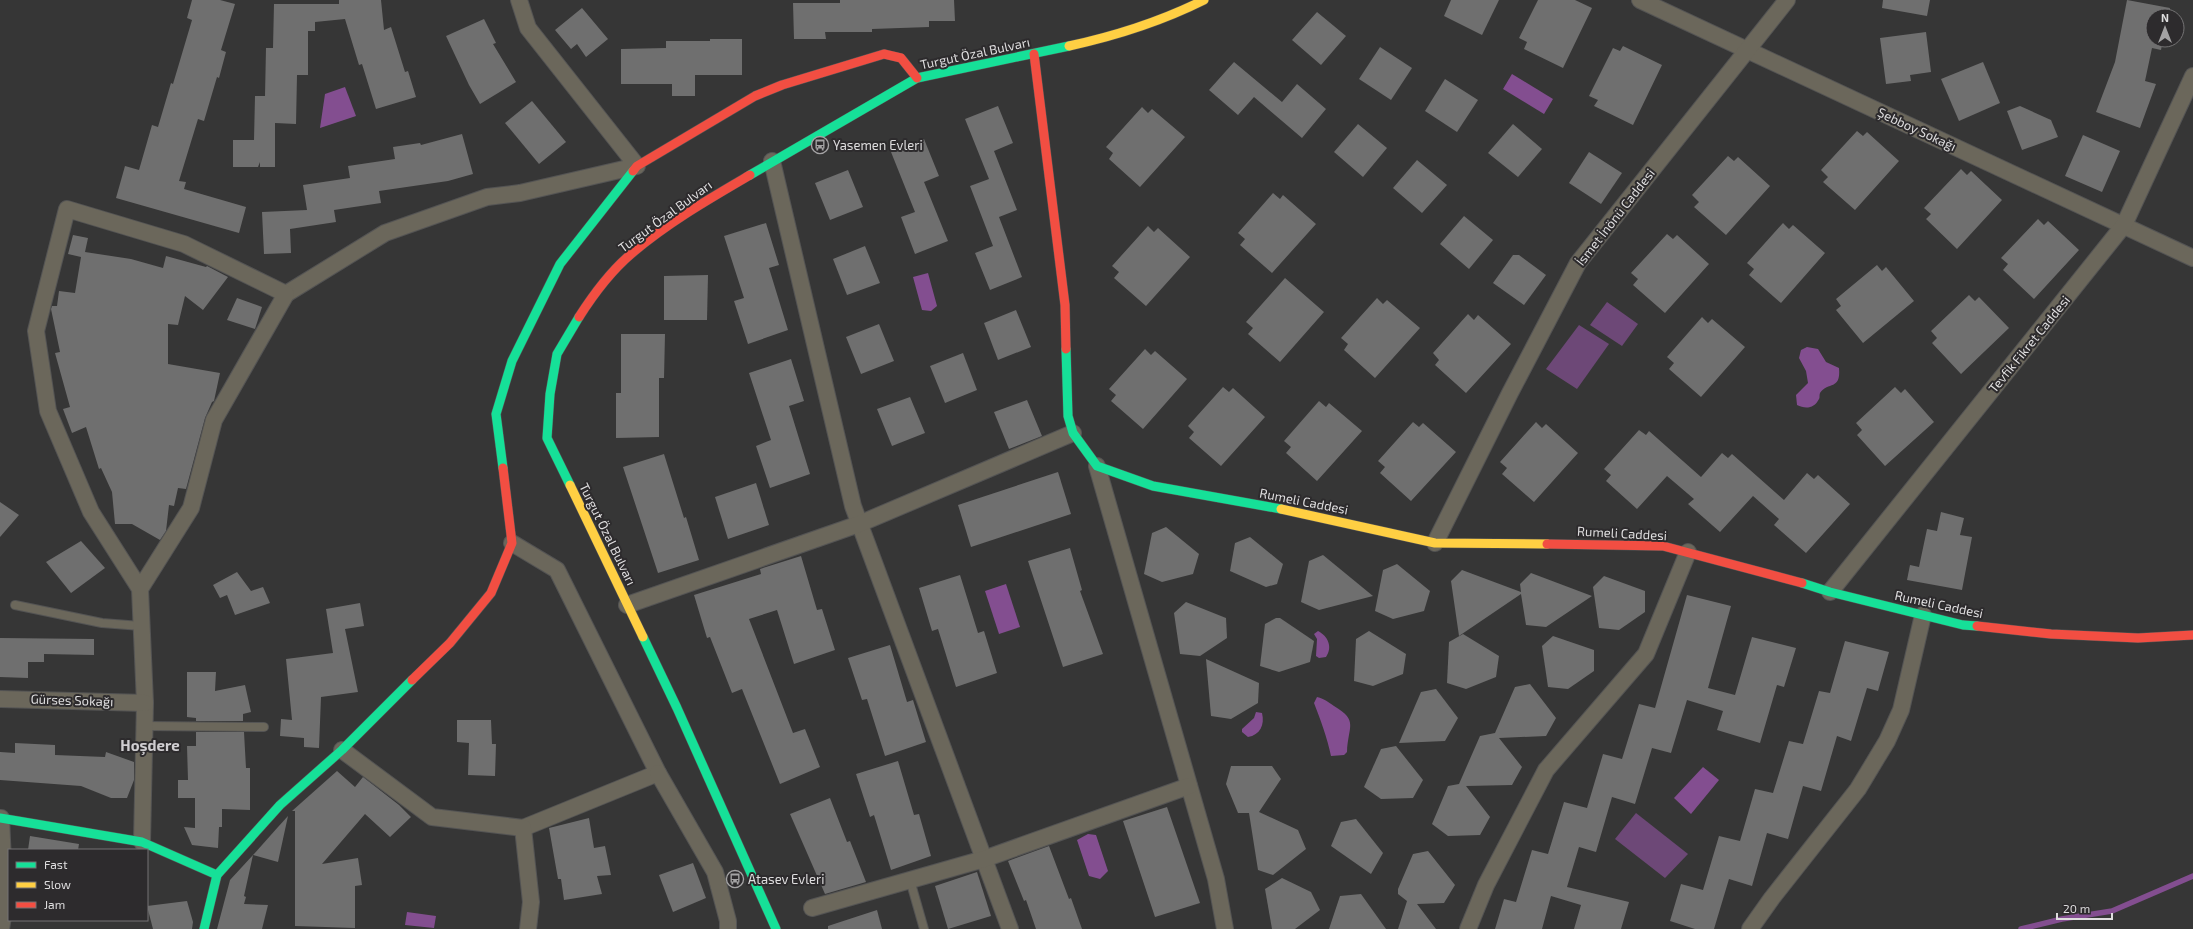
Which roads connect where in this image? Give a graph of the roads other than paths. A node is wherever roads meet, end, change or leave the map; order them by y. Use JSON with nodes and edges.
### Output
{"nodes":[{"id":1,"x":519,"y":0,"type":"edge"},
{"id":2,"x":1204,"y":0,"type":"edge"},
{"id":3,"x":1640,"y":0,"type":"edge"},
{"id":4,"x":1787,"y":0,"type":"edge"},
{"id":5,"x":1748,"y":50,"type":"junction"},
{"id":6,"x":1034,"y":54,"type":"junction"},
{"id":7,"x":2193,"y":76,"type":"edge"},
{"id":8,"x":917,"y":78,"type":"junction"},
{"id":9,"x":772,"y":161,"type":"junction"},
{"id":10,"x":637,"y":166,"type":"junction"},
{"id":11,"x":2124,"y":225,"type":"junction"},
{"id":12,"x":2193,"y":258,"type":"edge"},
{"id":13,"x":286,"y":294,"type":"junction"},
{"id":14,"x":1073,"y":433,"type":"junction"},
{"id":15,"x":1097,"y":466,"type":"junction"},
{"id":16,"x":859,"y":524,"type":"junction"},
{"id":17,"x":512,"y":543,"type":"junction"},
{"id":18,"x":1436,"y":543,"type":"junction"},
{"id":19,"x":1688,"y":552,"type":"junction"},
{"id":20,"x":140,"y":589,"type":"junction"},
{"id":21,"x":1830,"y":592,"type":"junction"},
{"id":22,"x":15,"y":605,"type":"dead end"},
{"id":23,"x":627,"y":605,"type":"junction"},
{"id":24,"x":1922,"y":615,"type":"junction"},
{"id":25,"x":141,"y":626,"type":"junction"},
{"id":26,"x":2193,"y":635,"type":"edge"},
{"id":27,"x":0,"y":699,"type":"edge"},
{"id":28,"x":145,"y":703,"type":"junction"},
{"id":29,"x":144,"y":726,"type":"junction"},
{"id":30,"x":264,"y":727,"type":"dead end"},
{"id":31,"x":342,"y":750,"type":"junction"},
{"id":32,"x":658,"y":774,"type":"junction"},
{"id":33,"x":1189,"y":786,"type":"junction"},
{"id":34,"x":1,"y":818,"type":"edge"},
{"id":35,"x":523,"y":828,"type":"junction"},
{"id":36,"x":142,"y":842,"type":"junction"},
{"id":37,"x":984,"y":859,"type":"junction"},
{"id":38,"x":217,"y":876,"type":"junction"},
{"id":39,"x":910,"y":880,"type":"junction"},
{"id":40,"x":812,"y":908,"type":"dead end"},
{"id":41,"x":1,"y":929,"type":"edge"},
{"id":42,"x":204,"y":929,"type":"edge"},
{"id":43,"x":528,"y":929,"type":"edge"},
{"id":44,"x":728,"y":929,"type":"edge"},
{"id":45,"x":776,"y":929,"type":"edge"},
{"id":46,"x":924,"y":929,"type":"edge"},
{"id":47,"x":1010,"y":929,"type":"edge"},
{"id":48,"x":1225,"y":929,"type":"edge"},
{"id":49,"x":1468,"y":929,"type":"edge"},
{"id":50,"x":1750,"y":929,"type":"edge"}],
"edges":[{"from":1,"to":10,"type":"street"},
{"from":2,"to":6,"type":"street","name":"Turgut Özal Bulvarı"},
{"from":3,"to":5,"type":"street","name":"Şebboy Sokağı"},
{"from":4,"to":5,"type":"street","name":"İsmet İnönü Caddesi"},
{"from":5,"to":11,"type":"street","name":"Şebboy Sokağı"},
{"from":5,"to":18,"type":"street","name":"İsmet İnönü Caddesi"},
{"from":6,"to":8,"type":"street","name":"Turgut Özal Bulvarı"},
{"from":6,"to":14,"type":"street"},
{"from":7,"to":11,"type":"street","name":"Tevfik Fikret Caddesi"},
{"from":8,"to":9,"type":"street","name":"Turgut Özal Bulvarı"},
{"from":8,"to":10,"type":"street"},
{"from":9,"to":16,"type":"street"},
{"from":9,"to":23,"type":"street","name":"Turgut Özal Bulvarı"},
{"from":10,"to":13,"type":"street"},
{"from":10,"to":17,"type":"street"},
{"from":11,"to":12,"type":"street","name":"Şebboy Sokağı"},
{"from":11,"to":21,"type":"street","name":"Tevfik Fikret Caddesi"},
{"from":13,"to":20,"type":"street"},
{"from":13,"to":20,"type":"street"},
{"from":14,"to":15,"type":"street"},
{"from":14,"to":16,"type":"street"},
{"from":15,"to":18,"type":"street","name":"Rumeli Caddesi"},
{"from":15,"to":33,"type":"street"},
{"from":16,"to":23,"type":"street"},
{"from":16,"to":37,"type":"street"},
{"from":17,"to":31,"type":"street"},
{"from":17,"to":32,"type":"street"},
{"from":18,"to":19,"type":"street","name":"Rumeli Caddesi"},
{"from":19,"to":21,"type":"street","name":"Rumeli Caddesi"},
{"from":19,"to":49,"type":"street"},
{"from":20,"to":25,"type":"street"},
{"from":21,"to":24,"type":"street","name":"Rumeli Caddesi"},
{"from":22,"to":25,"type":"lane"},
{"from":23,"to":45,"type":"street","name":"Turgut Özal Bulvarı"},
{"from":24,"to":26,"type":"street","name":"Rumeli Caddesi"},
{"from":24,"to":50,"type":"street"},
{"from":25,"to":28,"type":"street"},
{"from":27,"to":28,"type":"street","name":"Gürses Sokağı"},
{"from":28,"to":29,"type":"street"},
{"from":29,"to":30,"type":"lane"},
{"from":29,"to":36,"type":"street"},
{"from":31,"to":35,"type":"street"},
{"from":31,"to":38,"type":"street"},
{"from":32,"to":35,"type":"street"},
{"from":32,"to":44,"type":"street"},
{"from":33,"to":37,"type":"street"},
{"from":33,"to":48,"type":"street"},
{"from":34,"to":36,"type":"street"},
{"from":34,"to":41,"type":"street"},
{"from":35,"to":43,"type":"street"},
{"from":36,"to":38,"type":"street"},
{"from":37,"to":39,"type":"street"},
{"from":37,"to":47,"type":"street"},
{"from":38,"to":42,"type":"street"},
{"from":39,"to":40,"type":"street"},
{"from":39,"to":46,"type":"lane"}]}
